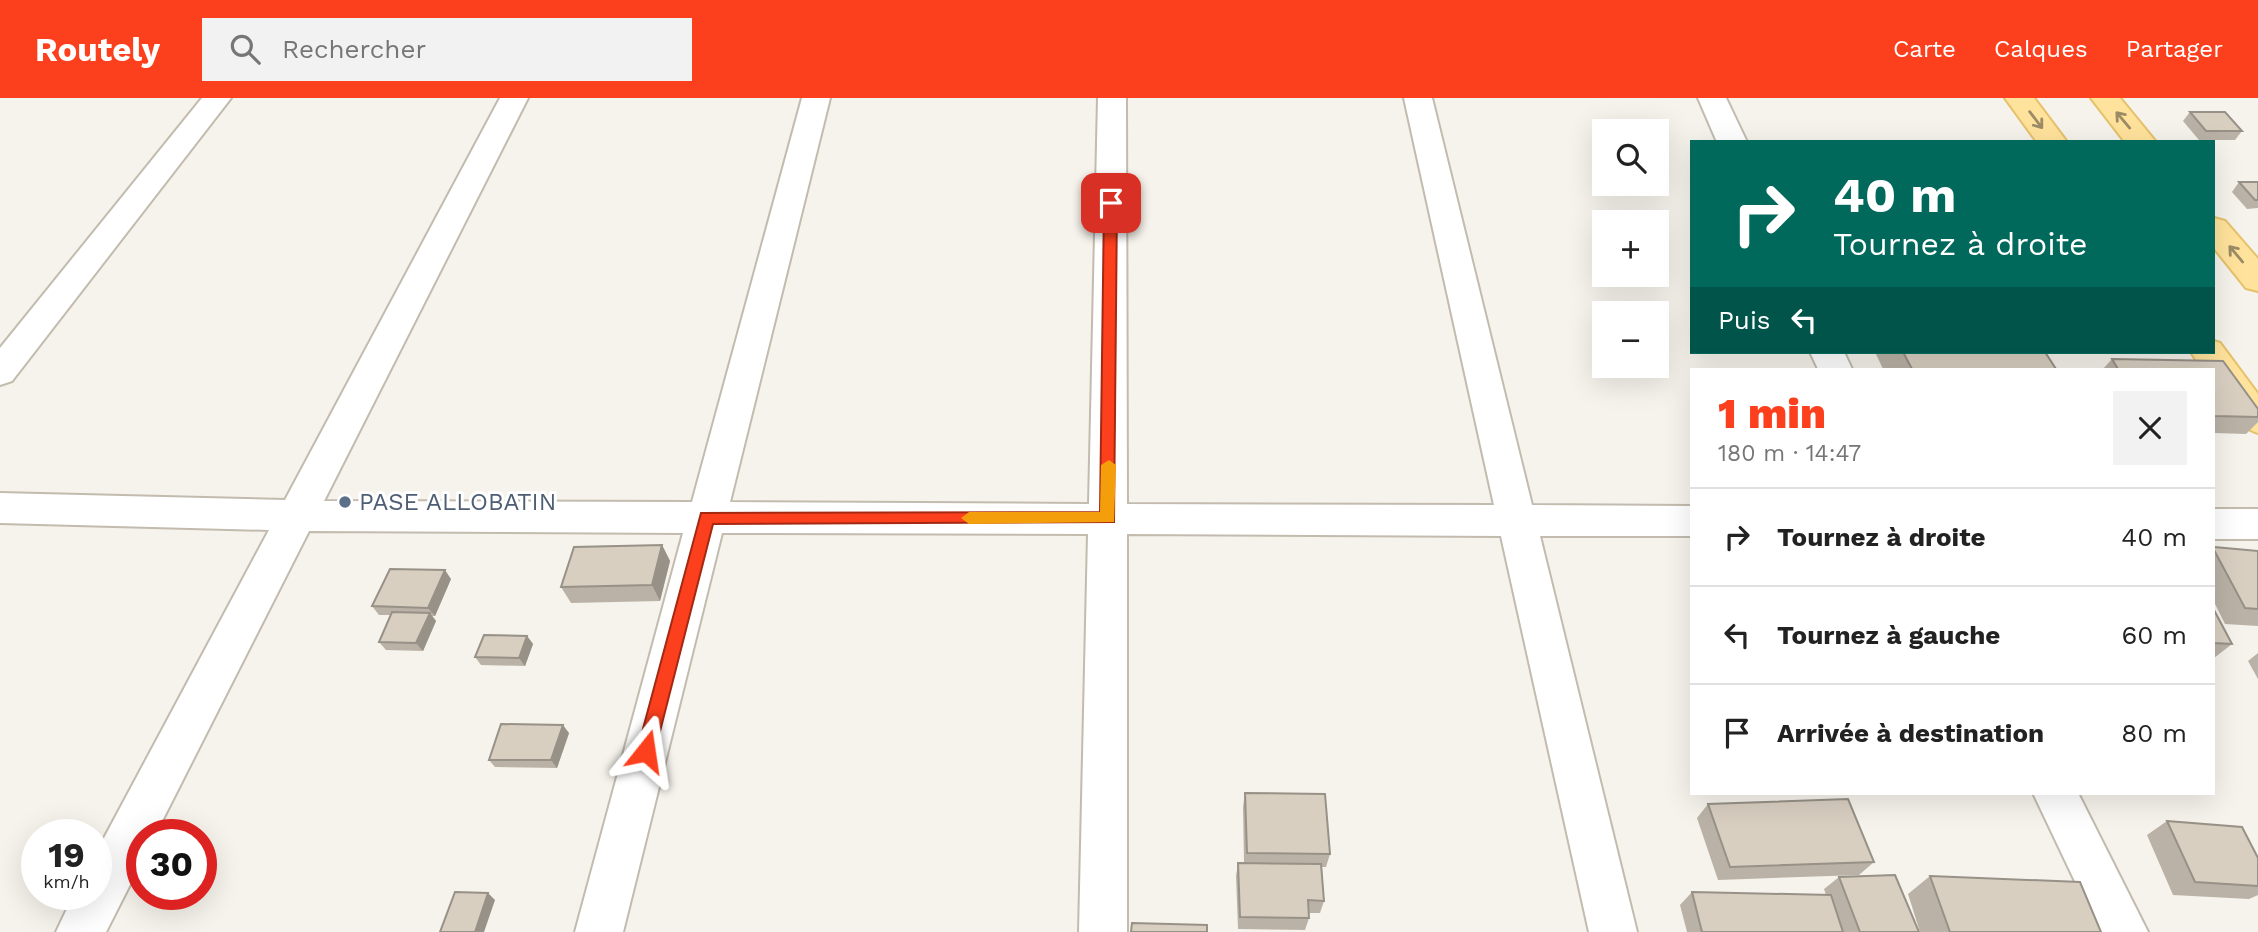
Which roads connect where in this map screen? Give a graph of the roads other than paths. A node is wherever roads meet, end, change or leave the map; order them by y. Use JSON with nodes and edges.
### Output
{"nodes":[{"id":1,"x":217,"y":98,"type":"edge"},
{"id":2,"x":514,"y":98,"type":"edge"},
{"id":3,"x":816,"y":98,"type":"edge"},
{"id":4,"x":1112,"y":98,"type":"edge"},
{"id":5,"x":1418,"y":98,"type":"edge"},
{"id":6,"x":1712,"y":98,"type":"edge"},
{"id":7,"x":2020,"y":98,"type":"edge"},
{"id":8,"x":2105,"y":98,"type":"edge"},
{"id":9,"x":1731,"y":140,"type":"edge"},
{"id":10,"x":2051,"y":140,"type":"edge"},
{"id":11,"x":2139,"y":140,"type":"edge"},
{"id":12,"x":2215,"y":229,"type":"edge"},
{"id":13,"x":2258,"y":280,"type":"edge"},
{"id":14,"x":2209,"y":354,"type":"edge"},
{"id":15,"x":0,"y":372,"type":"edge"},
{"id":16,"x":2258,"y":420,"type":"edge"},
{"id":17,"x":0,"y":509,"type":"edge"},
{"id":18,"x":297,"y":516,"type":"junction"},
{"id":19,"x":706,"y":518,"type":"junction"},
{"id":20,"x":1108,"y":518,"type":"junction"},
{"id":21,"x":1515,"y":521,"type":"junction"},
{"id":22,"x":1690,"y":522,"type":"edge"},
{"id":23,"x":2215,"y":524,"type":"edge"},
{"id":24,"x":2258,"y":524,"type":"edge"},
{"id":25,"x":2056,"y":795,"type":"edge"},
{"id":26,"x":80,"y":932,"type":"edge"},
{"id":27,"x":599,"y":932,"type":"edge"},
{"id":28,"x":1103,"y":932,"type":"edge"},
{"id":29,"x":1613,"y":932,"type":"edge"},
{"id":30,"x":2124,"y":932,"type":"edge"}],
"edges":[{"from":1,"to":15,"type":"street"},
{"from":2,"to":18,"type":"street"},
{"from":3,"to":19,"type":"street"},
{"from":4,"to":20,"type":"street"},
{"from":5,"to":21,"type":"street"},
{"from":6,"to":9,"type":"street"},
{"from":7,"to":10,"type":"main road","one_way":true},
{"from":11,"to":8,"type":"main road","one_way":true},
{"from":13,"to":12,"type":"main road","one_way":true},
{"from":14,"to":16,"type":"main road"},
{"from":17,"to":18,"type":"street"},
{"from":18,"to":19,"type":"street"},
{"from":18,"to":26,"type":"street"},
{"from":19,"to":20,"type":"street"},
{"from":19,"to":27,"type":"street"},
{"from":20,"to":21,"type":"street"},
{"from":20,"to":28,"type":"street"},
{"from":21,"to":22,"type":"street"},
{"from":21,"to":29,"type":"street"},
{"from":23,"to":24,"type":"street"},
{"from":25,"to":30,"type":"street"}]}
